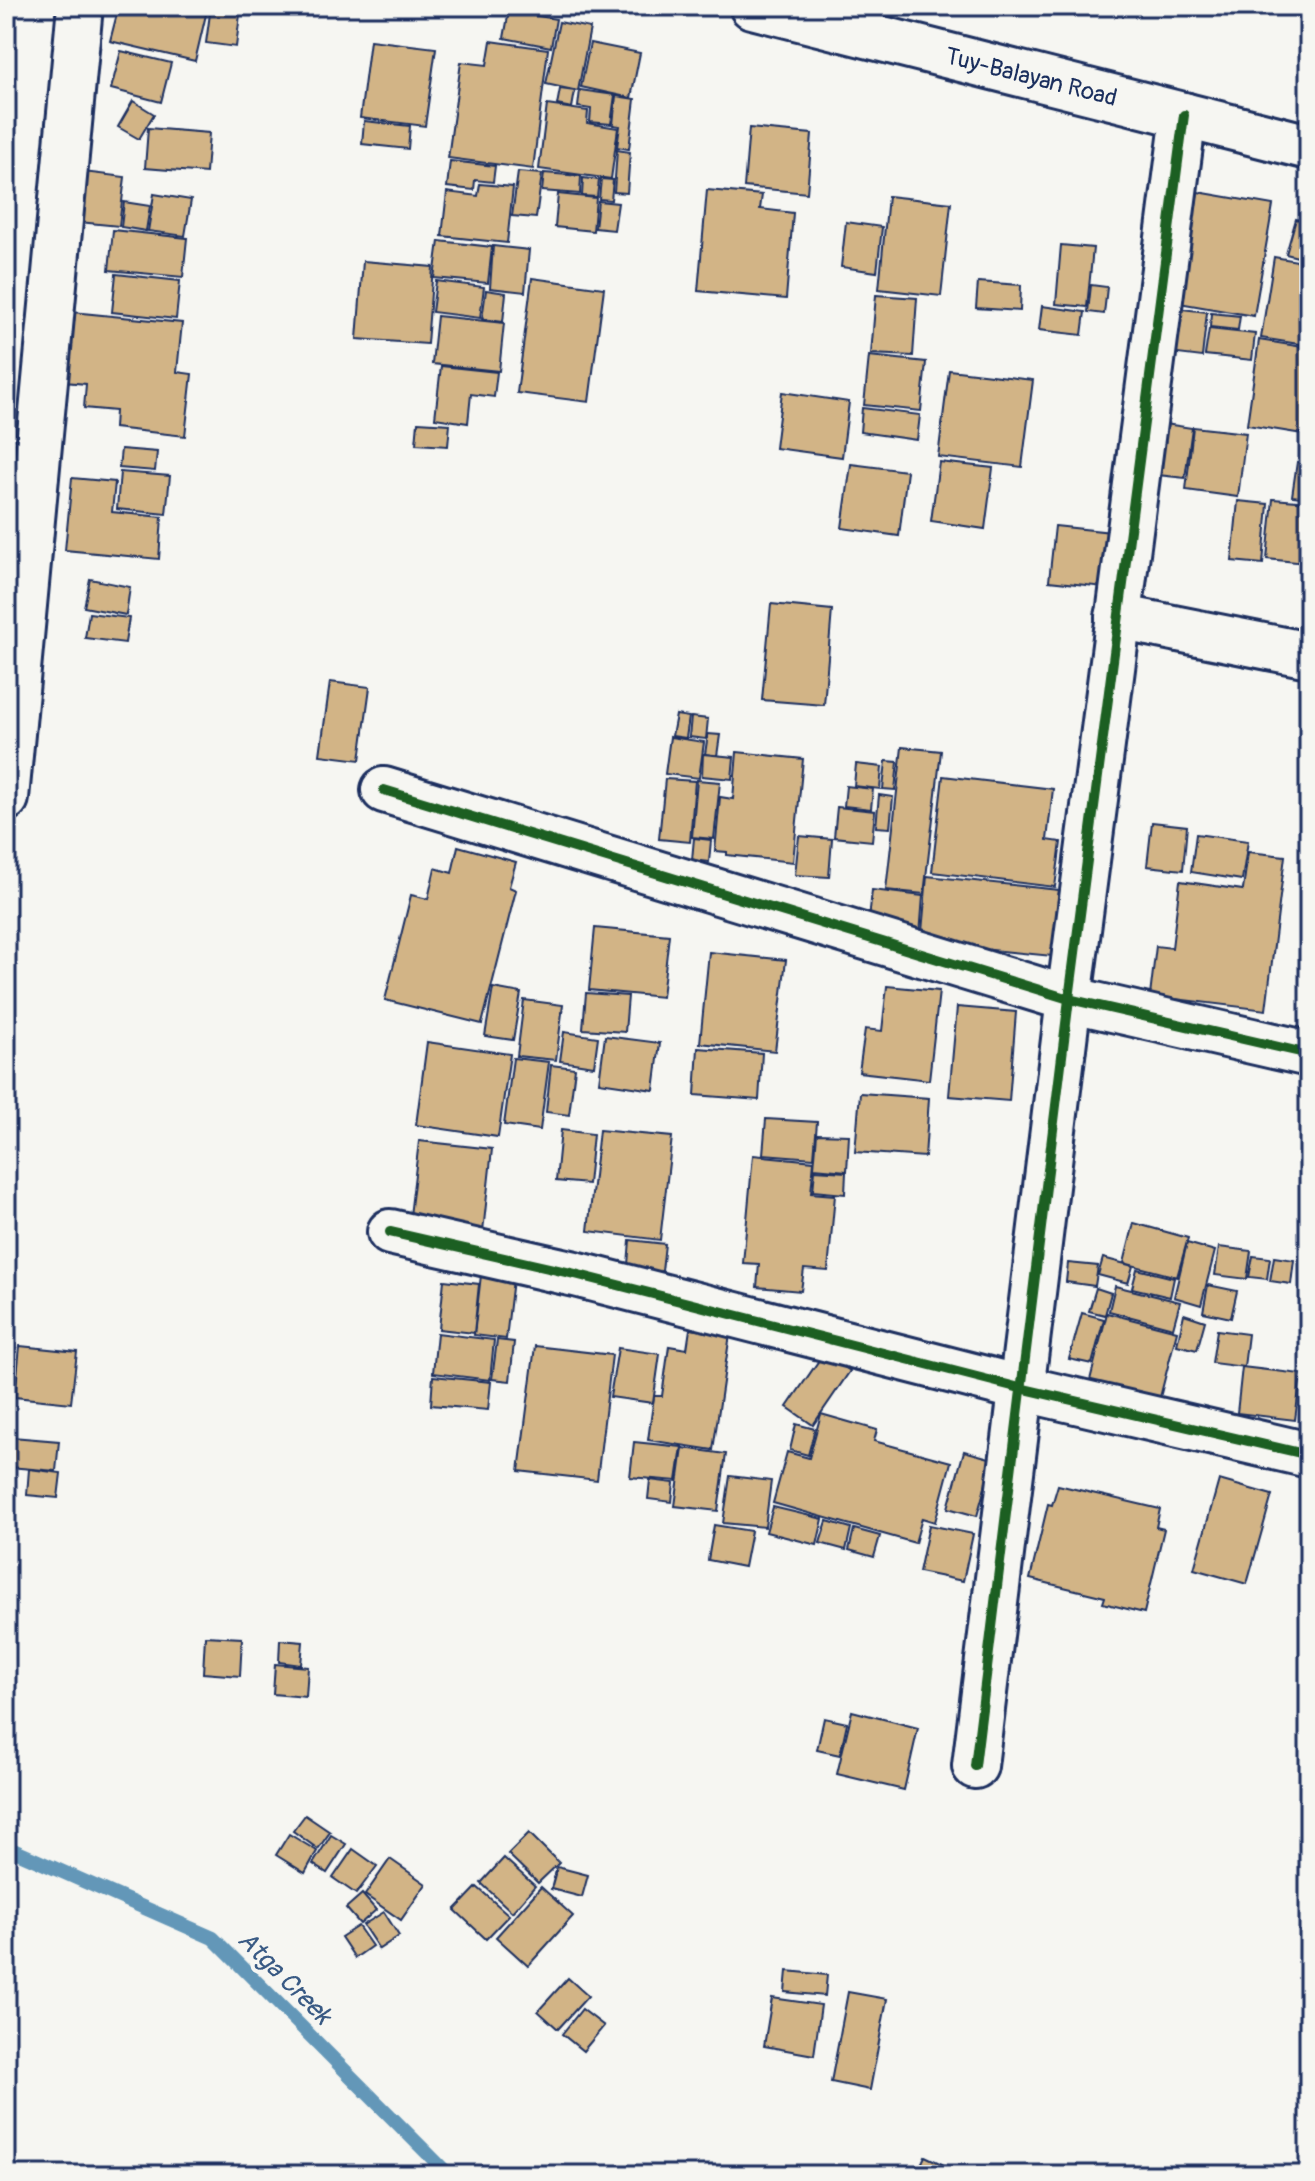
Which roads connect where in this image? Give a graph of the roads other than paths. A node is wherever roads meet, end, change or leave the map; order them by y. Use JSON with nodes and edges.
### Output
{"nodes":[{"id":1,"x":80,"y":6,"type":"edge"},
{"id":2,"x":752,"y":6,"type":"edge"},
{"id":3,"x":1184,"y":115,"type":"junction"},
{"id":4,"x":1309,"y":147,"type":"edge"},
{"id":5,"x":1118,"y":617,"type":"junction"},
{"id":6,"x":1309,"y":655,"type":"edge"},
{"id":7,"x":384,"y":790,"type":"dead end"},
{"id":8,"x":6,"y":798,"type":"edge"},
{"id":9,"x":1069,"y":999,"type":"junction"},
{"id":10,"x":1309,"y":1054,"type":"edge"},
{"id":11,"x":390,"y":1232,"type":"dead end"},
{"id":12,"x":1020,"y":1388,"type":"junction"},
{"id":13,"x":1309,"y":1455,"type":"edge"},
{"id":14,"x":975,"y":1766,"type":"dead end"}],
"edges":[{"from":1,"to":8,"type":"street"},
{"from":2,"to":3,"type":"street","name":"Tuy-Balayan Road"},
{"from":3,"to":4,"type":"street","name":"Tuy-Balayan Road"},
{"from":3,"to":5,"type":"street"},
{"from":5,"to":6,"type":"street"},
{"from":5,"to":9,"type":"street"},
{"from":7,"to":9,"type":"street"},
{"from":9,"to":10,"type":"street"},
{"from":9,"to":12,"type":"street"},
{"from":11,"to":12,"type":"street"},
{"from":12,"to":13,"type":"street"},
{"from":12,"to":14,"type":"street"}]}
